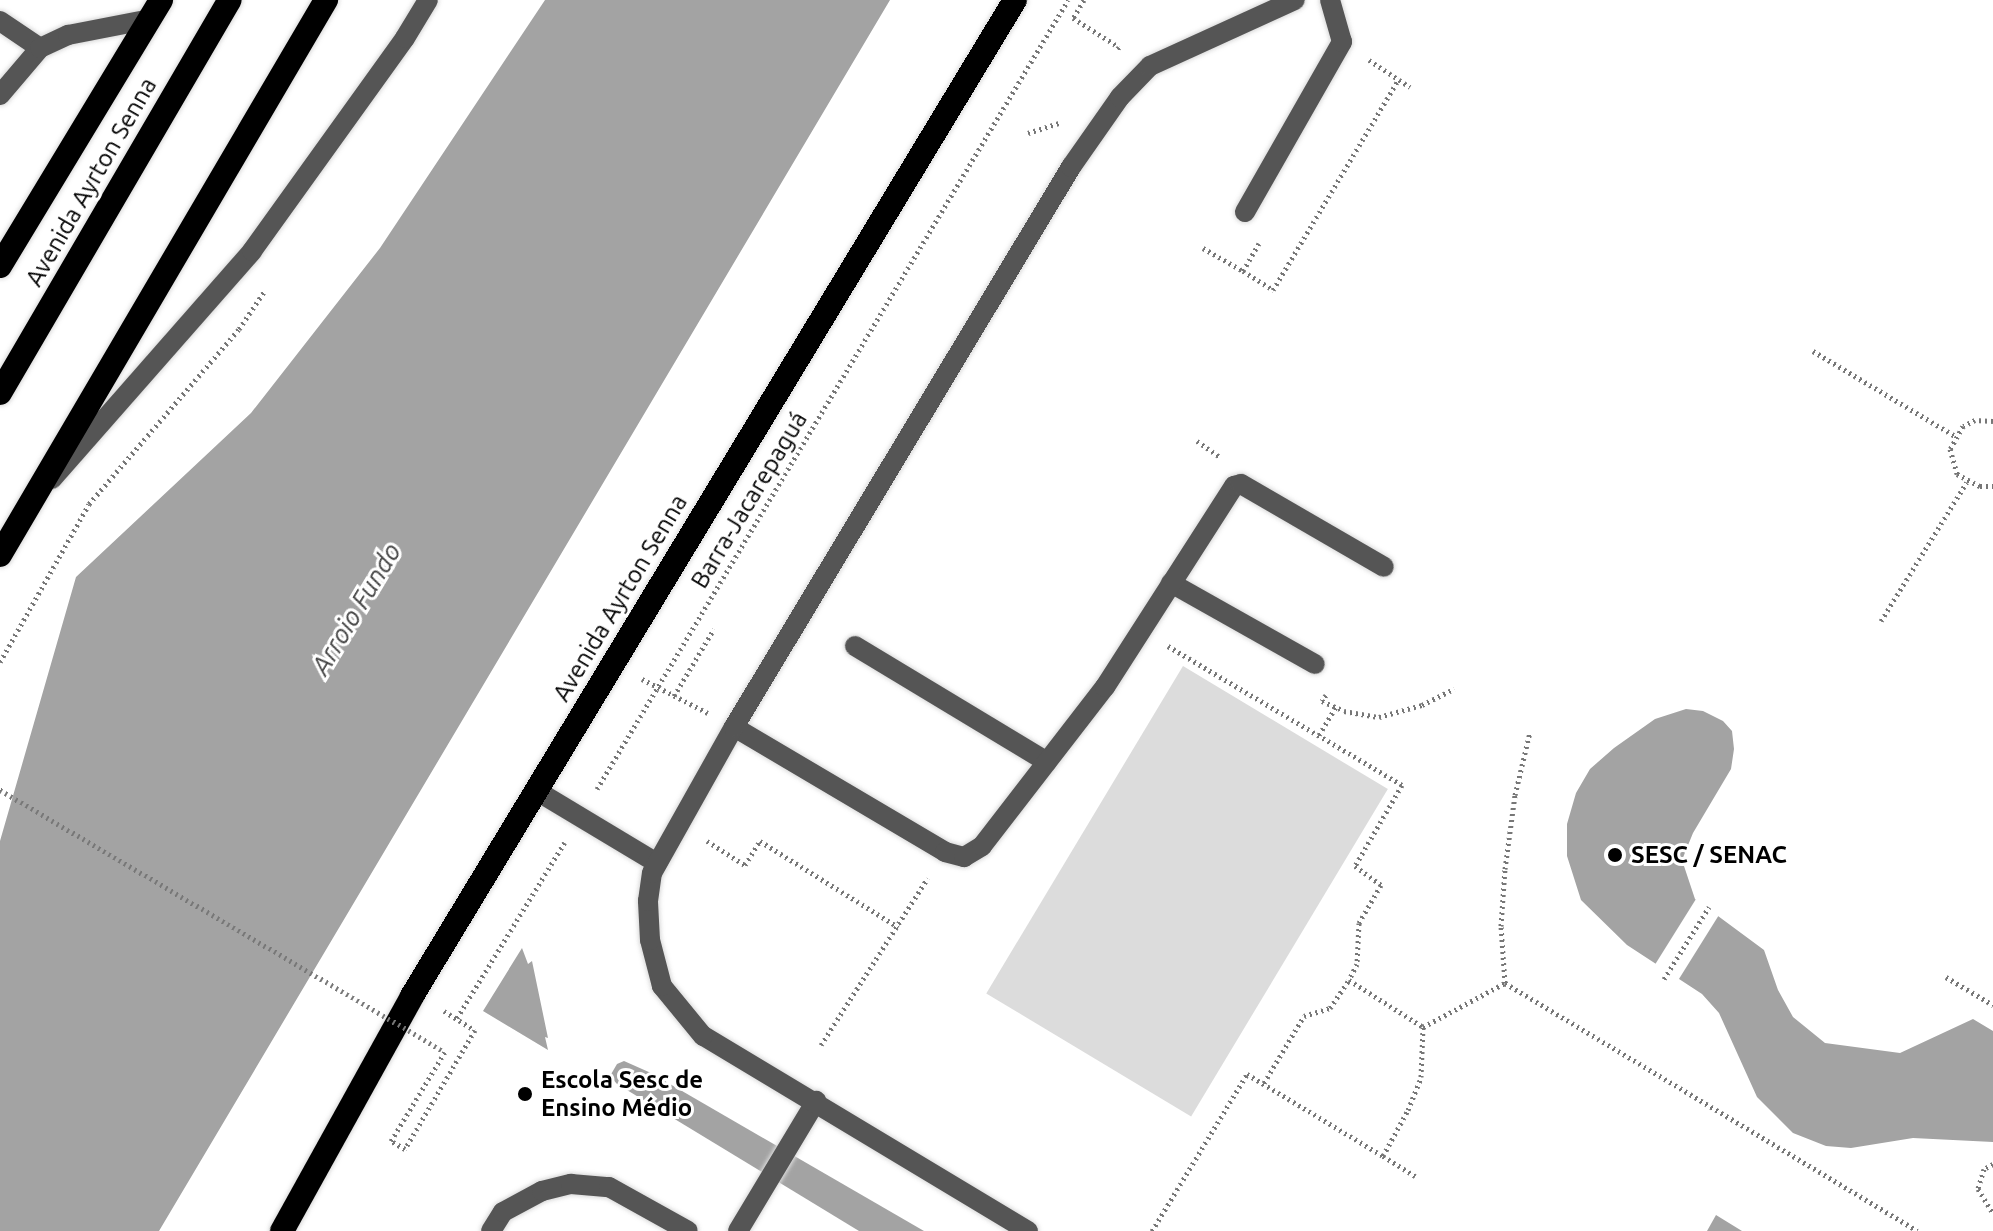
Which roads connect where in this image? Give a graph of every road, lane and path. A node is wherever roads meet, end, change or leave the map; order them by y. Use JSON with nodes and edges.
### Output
{"nodes":[{"id":1,"x":230,"y":0,"type":"edge"},
{"id":2,"x":326,"y":0,"type":"edge"},
{"id":3,"x":428,"y":0,"type":"edge"},
{"id":4,"x":1015,"y":0,"type":"edge"},
{"id":5,"x":1068,"y":0,"type":"edge"},
{"id":6,"x":1084,"y":0,"type":"edge"},
{"id":7,"x":1295,"y":0,"type":"edge"},
{"id":8,"x":1330,"y":0,"type":"edge"},
{"id":9,"x":155,"y":9,"type":"edge"},
{"id":10,"x":0,"y":21,"type":"edge"},
{"id":11,"x":1342,"y":42,"type":"junction"},
{"id":12,"x":40,"y":48,"type":"junction"},
{"id":13,"x":1111,"y":59,"type":"dead end"},
{"id":14,"x":1399,"y":79,"type":"junction"},
{"id":15,"x":1410,"y":87,"type":"dead end"},
{"id":16,"x":0,"y":95,"type":"edge"},
{"id":17,"x":1063,"y":121,"type":"dead end"},
{"id":18,"x":1028,"y":133,"type":"dead end"},
{"id":19,"x":1245,"y":212,"type":"dead end"},
{"id":20,"x":0,"y":266,"type":"edge"},
{"id":21,"x":1243,"y":271,"type":"dead end"},
{"id":22,"x":1813,"y":351,"type":"dead end"},
{"id":23,"x":0,"y":393,"type":"edge"},
{"id":24,"x":1993,"y":421,"type":"edge"},
{"id":25,"x":1955,"y":436,"type":"junction"},
{"id":26,"x":1967,"y":482,"type":"junction"},
{"id":27,"x":1993,"y":486,"type":"edge"},
{"id":28,"x":21,"y":515,"type":"junction"},
{"id":29,"x":0,"y":555,"type":"edge"},
{"id":30,"x":1384,"y":567,"type":"dead end"},
{"id":31,"x":1171,"y":583,"type":"junction"},
{"id":32,"x":1881,"y":621,"type":"dead end"},
{"id":33,"x":714,"y":629,"type":"dead end"},
{"id":34,"x":1141,"y":631,"type":"junction"},
{"id":35,"x":855,"y":646,"type":"dead end"},
{"id":36,"x":614,"y":663,"type":"junction"},
{"id":37,"x":1315,"y":664,"type":"joint"},
{"id":38,"x":658,"y":687,"type":"junction"},
{"id":39,"x":1454,"y":689,"type":"dead end"},
{"id":40,"x":674,"y":696,"type":"junction"},
{"id":41,"x":1336,"y":707,"type":"junction"},
{"id":42,"x":734,"y":727,"type":"junction"},
{"id":43,"x":1530,"y":732,"type":"dead end"},
{"id":44,"x":1319,"y":735,"type":"junction"},
{"id":45,"x":1047,"y":762,"type":"junction"},
{"id":46,"x":0,"y":790,"type":"edge"},
{"id":47,"x":537,"y":791,"type":"junction"},
{"id":48,"x":581,"y":816,"type":"junction"},
{"id":49,"x":680,"y":824,"type":"junction"},
{"id":50,"x":945,"y":852,"type":"junction"},
{"id":51,"x":657,"y":863,"type":"junction"},
{"id":52,"x":1709,"y":907,"type":"dead end"},
{"id":53,"x":898,"y":927,"type":"junction"},
{"id":54,"x":1946,"y":977,"type":"dead end"},
{"id":55,"x":1664,"y":979,"type":"dead end"},
{"id":56,"x":1349,"y":980,"type":"junction"},
{"id":57,"x":1505,"y":983,"type":"junction"},
{"id":58,"x":1993,"y":1005,"type":"edge"},
{"id":59,"x":1423,"y":1027,"type":"junction"},
{"id":60,"x":821,"y":1045,"type":"dead end"},
{"id":61,"x":1264,"y":1083,"type":"junction"},
{"id":62,"x":816,"y":1101,"type":"junction"},
{"id":63,"x":1383,"y":1156,"type":"junction"},
{"id":64,"x":1993,"y":1164,"type":"edge"},
{"id":65,"x":1415,"y":1176,"type":"dead end"},
{"id":66,"x":1993,"y":1213,"type":"edge"},
{"id":67,"x":282,"y":1231,"type":"edge"},
{"id":68,"x":491,"y":1231,"type":"edge"},
{"id":69,"x":688,"y":1231,"type":"edge"},
{"id":70,"x":738,"y":1231,"type":"edge"},
{"id":71,"x":1028,"y":1231,"type":"edge"},
{"id":72,"x":1152,"y":1231,"type":"edge"},
{"id":73,"x":1917,"y":1231,"type":"edge"}],
"edges":[{"from":1,"to":23,"type":"highway","name":"Avenida Ayrton Senna"},
{"from":2,"to":28,"type":"highway"},
{"from":3,"to":28,"type":"lane"},
{"from":4,"to":36,"type":"highway","name":"Avenida Ayrton Senna"},
{"from":5,"to":38,"type":"path","name":"Barra-Jacarepaguá"},
{"from":6,"to":13,"type":"path"},
{"from":7,"to":42,"type":"lane"},
{"from":8,"to":11,"type":"lane"},
{"from":9,"to":12,"type":"lane"},
{"from":9,"to":20,"type":"highway","name":"Avenida Ayrton Senna"},
{"from":10,"to":12,"type":"lane"},
{"from":11,"to":14,"type":"path"},
{"from":11,"to":19,"type":"lane"},
{"from":12,"to":16,"type":"lane"},
{"from":14,"to":15,"type":"path"},
{"from":14,"to":21,"type":"path"},
{"from":17,"to":18,"type":"path"},
{"from":22,"to":25,"type":"path"},
{"from":24,"to":25,"type":"path"},
{"from":25,"to":26,"type":"path"},
{"from":26,"to":27,"type":"path"},
{"from":26,"to":32,"type":"path"},
{"from":28,"to":29,"type":"highway"},
{"from":30,"to":31,"type":"lane"},
{"from":31,"to":34,"type":"lane"},
{"from":31,"to":37,"type":"lane"},
{"from":33,"to":40,"type":"path"},
{"from":34,"to":44,"type":"path"},
{"from":34,"to":45,"type":"lane"},
{"from":35,"to":45,"type":"lane"},
{"from":36,"to":38,"type":"path"},
{"from":36,"to":47,"type":"highway","name":"Avenida Ayrton Senna"},
{"from":37,"to":41,"type":"path"},
{"from":38,"to":40,"type":"path"},
{"from":38,"to":48,"type":"path","name":"Barra-Jacarepaguá"},
{"from":39,"to":41,"type":"path"},
{"from":40,"to":42,"type":"path"},
{"from":41,"to":44,"type":"path"},
{"from":42,"to":49,"type":"lane"},
{"from":42,"to":50,"type":"lane"},
{"from":43,"to":57,"type":"path"},
{"from":44,"to":56,"type":"path"},
{"from":45,"to":50,"type":"lane"},
{"from":46,"to":48,"type":"path","name":"Barra-Jacarepaguá","bridge":true},
{"from":47,"to":48,"type":"lane"},
{"from":47,"to":67,"type":"highway","name":"Avenida Ayrton Senna"},
{"from":48,"to":51,"type":"lane"},
{"from":49,"to":51,"type":"lane"},
{"from":49,"to":53,"type":"path"},
{"from":50,"to":53,"type":"path"},
{"from":51,"to":62,"type":"lane"},
{"from":52,"to":55,"type":"path"},
{"from":53,"to":60,"type":"path"},
{"from":54,"to":58,"type":"path"},
{"from":56,"to":59,"type":"path"},
{"from":56,"to":61,"type":"path"},
{"from":57,"to":59,"type":"path"},
{"from":57,"to":73,"type":"path"},
{"from":59,"to":63,"type":"path"},
{"from":61,"to":63,"type":"path"},
{"from":61,"to":72,"type":"path"},
{"from":62,"to":70,"type":"lane"},
{"from":62,"to":71,"type":"lane"},
{"from":63,"to":65,"type":"path"},
{"from":64,"to":66,"type":"path"},
{"from":68,"to":69,"type":"lane"}]}
